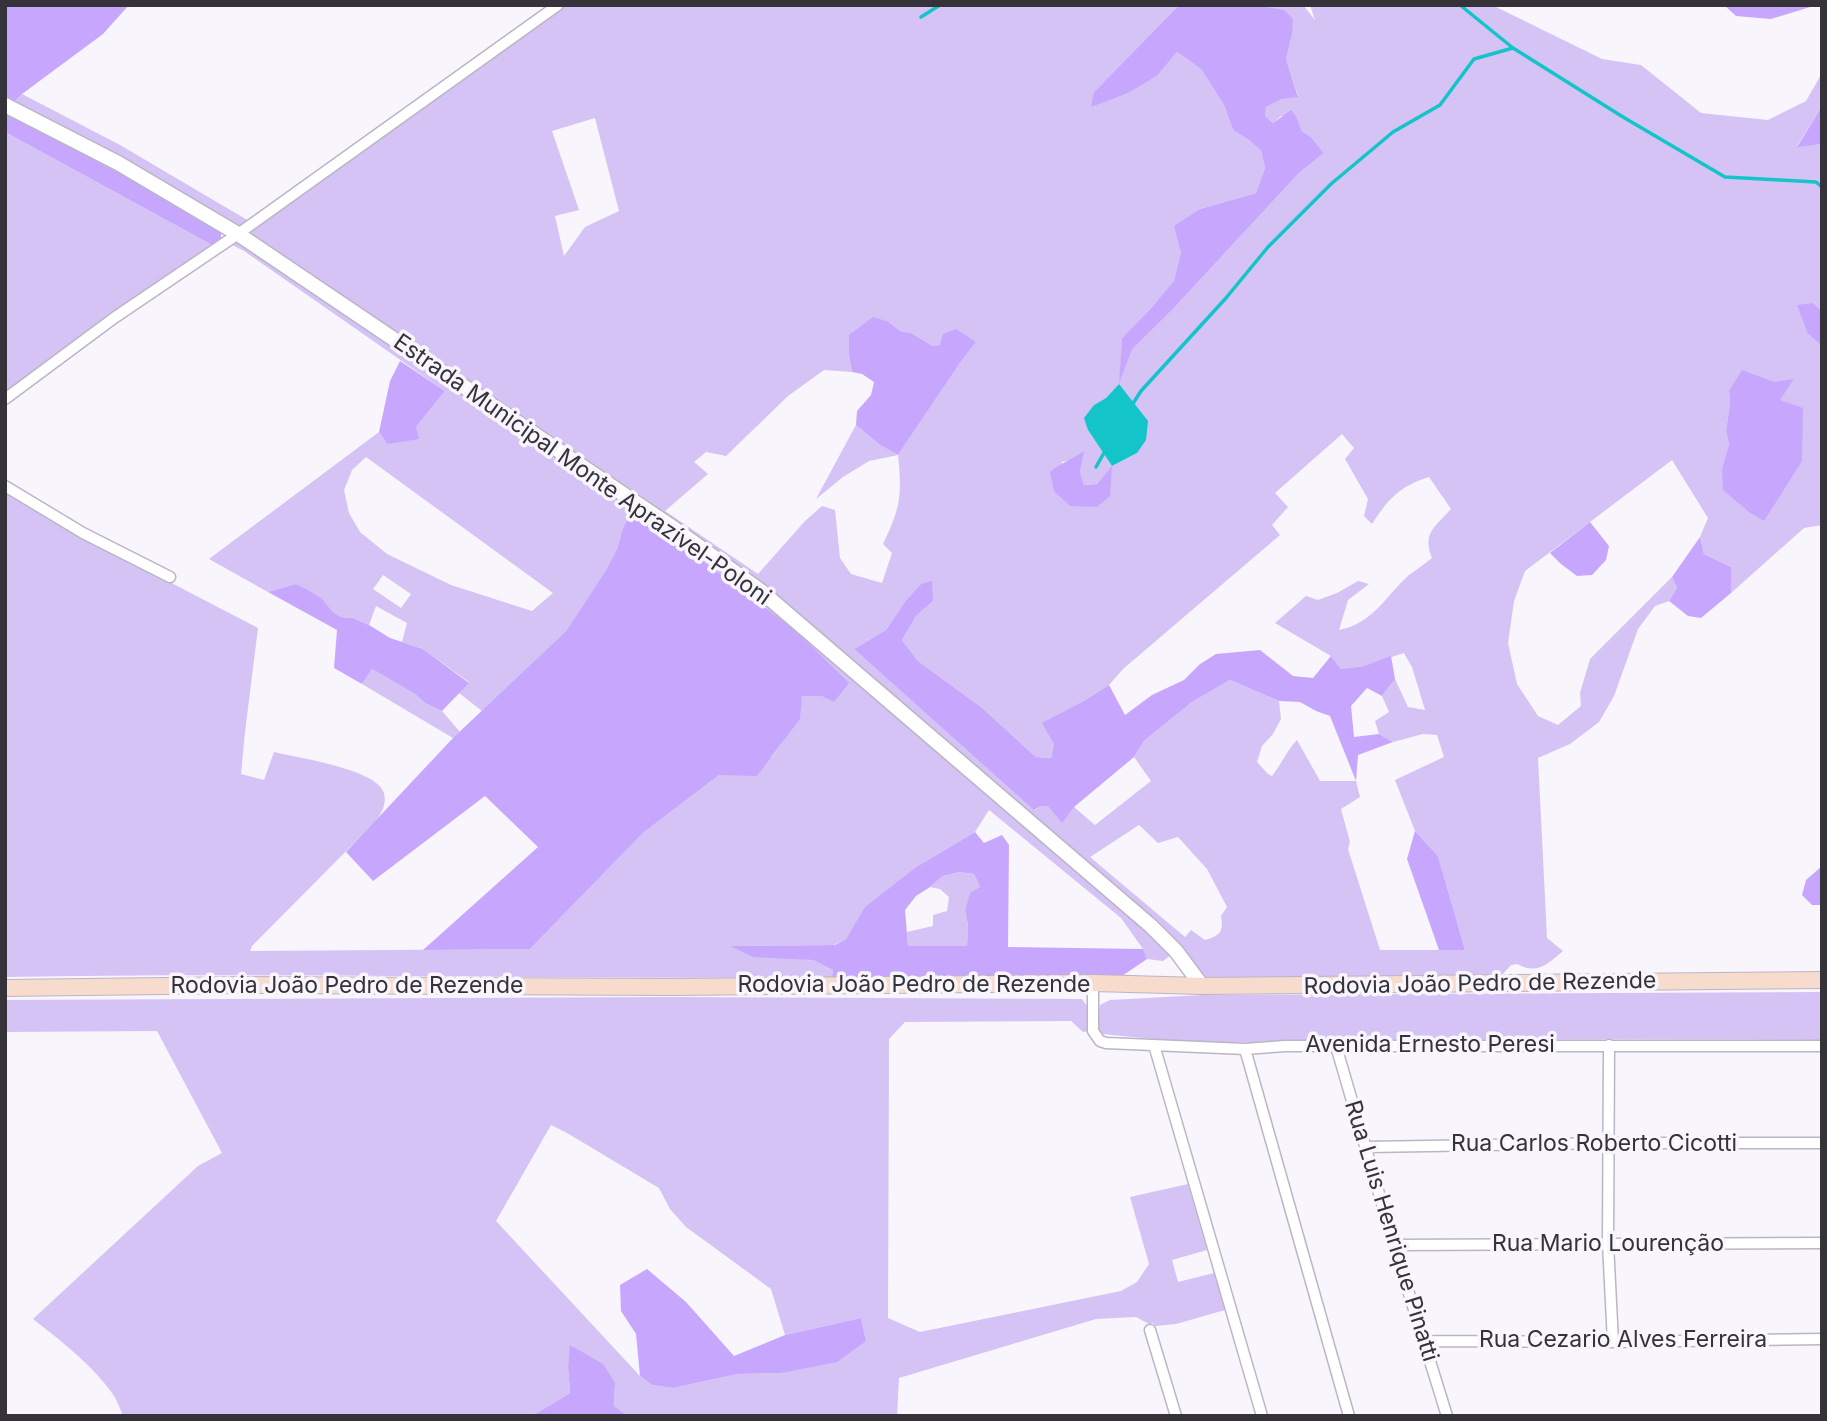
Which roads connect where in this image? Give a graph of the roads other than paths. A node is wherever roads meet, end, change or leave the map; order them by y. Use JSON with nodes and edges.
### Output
{"nodes":[{"id":1,"x":558,"y":5,"type":"edge"},
{"id":2,"x":5,"y":104,"type":"edge"},
{"id":3,"x":238,"y":234,"type":"junction"},
{"id":4,"x":5,"y":399,"type":"edge"},
{"id":5,"x":5,"y":485,"type":"edge"},
{"id":6,"x":170,"y":577,"type":"dead end"},
{"id":7,"x":1822,"y":980,"type":"edge"},
{"id":8,"x":1093,"y":983,"type":"junction"},
{"id":9,"x":1202,"y":986,"type":"junction"},
{"id":10,"x":5,"y":988,"type":"edge"},
{"id":11,"x":1154,"y":1045,"type":"junction"},
{"id":12,"x":1608,"y":1045,"type":"junction"},
{"id":13,"x":1336,"y":1046,"type":"junction"},
{"id":14,"x":1822,"y":1046,"type":"edge"},
{"id":15,"x":1245,"y":1049,"type":"junction"},
{"id":16,"x":1608,"y":1143,"type":"junction"},
{"id":17,"x":1822,"y":1143,"type":"edge"},
{"id":18,"x":1367,"y":1147,"type":"junction"},
{"id":19,"x":1822,"y":1243,"type":"edge"},
{"id":20,"x":1608,"y":1244,"type":"junction"},
{"id":21,"x":1394,"y":1245,"type":"junction"},
{"id":22,"x":1150,"y":1330,"type":"dead end"},
{"id":23,"x":1822,"y":1339,"type":"edge"},
{"id":24,"x":1424,"y":1340,"type":"junction"},
{"id":25,"x":1613,"y":1342,"type":"junction"},
{"id":26,"x":1176,"y":1416,"type":"edge"},
{"id":27,"x":1262,"y":1416,"type":"edge"},
{"id":28,"x":1349,"y":1416,"type":"edge"},
{"id":29,"x":1447,"y":1416,"type":"edge"}],
"edges":[{"from":1,"to":3,"type":"street"},
{"from":2,"to":3,"type":"street","name":"Estrada Municipal Monte Aprazível-Poloni"},
{"from":3,"to":4,"type":"street"},
{"from":3,"to":9,"type":"street","name":"Estrada Municipal Monte Aprazível-Poloni"},
{"from":5,"to":6,"type":"street"},
{"from":7,"to":9,"type":"main road","name":"Rodovia João Pedro de Rezende"},
{"from":8,"to":9,"type":"main road","name":"Rodovia João Pedro de Rezende"},
{"from":8,"to":10,"type":"main road","name":"Rodovia João Pedro de Rezende"},
{"from":8,"to":11,"type":"street","name":"Avenida Ernesto Peresi"},
{"from":11,"to":15,"type":"street","name":"Avenida Ernesto Peresi"},
{"from":11,"to":27,"type":"street"},
{"from":12,"to":13,"type":"street","name":"Avenida Ernesto Peresi"},
{"from":12,"to":14,"type":"street","name":"Avenida Ernesto Peresi"},
{"from":12,"to":16,"type":"street"},
{"from":13,"to":15,"type":"street","name":"Avenida Ernesto Peresi"},
{"from":13,"to":18,"type":"street","name":"Rua Luis Henrique Pinatti"},
{"from":15,"to":28,"type":"street"},
{"from":16,"to":17,"type":"street","name":"Rua Carlos Roberto Cicotti"},
{"from":16,"to":18,"type":"street","name":"Rua Carlos Roberto Cicotti"},
{"from":16,"to":20,"type":"street"},
{"from":18,"to":21,"type":"street","name":"Rua Luis Henrique Pinatti"},
{"from":19,"to":20,"type":"street","name":"Rua Mario Lourenção"},
{"from":20,"to":21,"type":"street","name":"Rua Mario Lourenção"},
{"from":20,"to":25,"type":"street"},
{"from":21,"to":24,"type":"street","name":"Rua Luis Henrique Pinatti"},
{"from":22,"to":26,"type":"street"},
{"from":23,"to":25,"type":"street","name":"Rua Cezario Alves Ferreira"},
{"from":24,"to":25,"type":"street","name":"Rua Cezario Alves Ferreira"},
{"from":24,"to":29,"type":"street","name":"Rua Luis Henrique Pinatti"}]}
